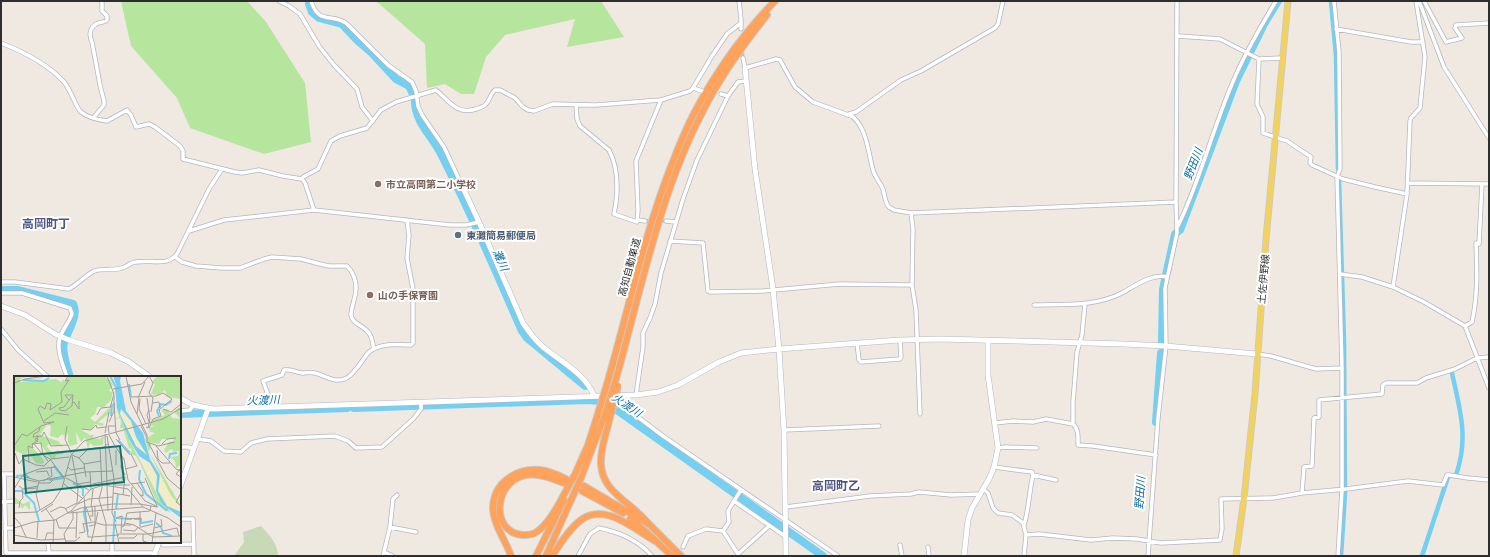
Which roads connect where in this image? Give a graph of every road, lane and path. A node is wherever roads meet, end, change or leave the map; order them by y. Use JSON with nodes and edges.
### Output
{"nodes":[{"id":1,"x":102,"y":1,"type":"edge"},
{"id":2,"x":279,"y":1,"type":"edge"},
{"id":3,"x":311,"y":1,"type":"edge"},
{"id":4,"x":739,"y":1,"type":"edge"},
{"id":5,"x":776,"y":1,"type":"edge"},
{"id":6,"x":1003,"y":1,"type":"edge"},
{"id":7,"x":1177,"y":1,"type":"edge"},
{"id":8,"x":1276,"y":1,"type":"edge"},
{"id":9,"x":1288,"y":1,"type":"edge"},
{"id":10,"x":1334,"y":1,"type":"edge"},
{"id":11,"x":1417,"y":1,"type":"edge"},
{"id":12,"x":1424,"y":1,"type":"edge"},
{"id":13,"x":741,"y":23,"type":"junction"},
{"id":14,"x":1489,"y":23,"type":"edge"},
{"id":15,"x":1336,"y":28,"type":"junction"},
{"id":16,"x":741,"y":29,"type":"dead end"},
{"id":17,"x":1178,"y":36,"type":"junction"},
{"id":18,"x":1423,"y":42,"type":"junction"},
{"id":19,"x":1,"y":44,"type":"edge"},
{"id":20,"x":1249,"y":53,"type":"junction"},
{"id":21,"x":743,"y":58,"type":"tunnel mouth"},
{"id":22,"x":1282,"y":58,"type":"junction"},
{"id":23,"x":1259,"y":59,"type":"junction"},
{"id":24,"x":745,"y":68,"type":"junction"},
{"id":25,"x":746,"y":81,"type":"junction"},
{"id":26,"x":693,"y":88,"type":"junction"},
{"id":27,"x":702,"y":91,"type":"dead end"},
{"id":28,"x":721,"y":94,"type":"dead end"},
{"id":29,"x":417,"y":96,"type":"junction"},
{"id":30,"x":728,"y":96,"type":"junction"},
{"id":31,"x":661,"y":100,"type":"junction"},
{"id":32,"x":576,"y":105,"type":"junction"},
{"id":33,"x":94,"y":117,"type":"junction"},
{"id":34,"x":854,"y":117,"type":"junction"},
{"id":35,"x":373,"y":121,"type":"junction"},
{"id":36,"x":1275,"y":136,"type":"junction"},
{"id":37,"x":1489,"y":138,"type":"edge"},
{"id":38,"x":222,"y":169,"type":"junction"},
{"id":39,"x":1337,"y":177,"type":"junction"},
{"id":40,"x":302,"y":179,"type":"junction"},
{"id":41,"x":1408,"y":183,"type":"junction"},
{"id":42,"x":1482,"y":184,"type":"junction"},
{"id":43,"x":1489,"y":184,"type":"edge"},
{"id":44,"x":464,"y":190,"type":"joint"},
{"id":45,"x":1407,"y":194,"type":"junction"},
{"id":46,"x":1176,"y":202,"type":"junction"},
{"id":47,"x":314,"y":210,"type":"junction"},
{"id":48,"x":911,"y":212,"type":"junction"},
{"id":49,"x":407,"y":220,"type":"junction"},
{"id":50,"x":637,"y":220,"type":"junction"},
{"id":51,"x":645,"y":221,"type":"tunnel mouth"},
{"id":52,"x":666,"y":221,"type":"tunnel mouth"},
{"id":53,"x":479,"y":222,"type":"junction"},
{"id":54,"x":675,"y":222,"type":"junction"},
{"id":55,"x":1177,"y":230,"type":"junction"},
{"id":56,"x":189,"y":231,"type":"junction"},
{"id":57,"x":670,"y":241,"type":"junction"},
{"id":58,"x":175,"y":257,"type":"junction"},
{"id":59,"x":1342,"y":274,"type":"junction"},
{"id":60,"x":1167,"y":277,"type":"junction"},
{"id":61,"x":1,"y":282,"type":"edge"},
{"id":62,"x":912,"y":285,"type":"junction"},
{"id":63,"x":1394,"y":287,"type":"junction"},
{"id":64,"x":773,"y":289,"type":"junction"},
{"id":65,"x":1,"y":293,"type":"edge"},
{"id":66,"x":1085,"y":304,"type":"junction"},
{"id":67,"x":1034,"y":305,"type":"dead end"},
{"id":68,"x":1,"y":306,"type":"edge"},
{"id":69,"x":1465,"y":326,"type":"junction"},
{"id":70,"x":1,"y":329,"type":"edge"},
{"id":71,"x":61,"y":336,"type":"junction"},
{"id":72,"x":917,"y":339,"type":"junction"},
{"id":73,"x":900,"y":340,"type":"junction"},
{"id":74,"x":988,"y":340,"type":"junction"},
{"id":75,"x":857,"y":343,"type":"junction"},
{"id":76,"x":1080,"y":343,"type":"junction"},
{"id":77,"x":1166,"y":346,"type":"junction"},
{"id":78,"x":374,"y":349,"type":"junction"},
{"id":79,"x":779,"y":349,"type":"junction"},
{"id":80,"x":1257,"y":354,"type":"junction"},
{"id":81,"x":1489,"y":357,"type":"edge"},
{"id":82,"x":1478,"y":358,"type":"junction"},
{"id":83,"x":1342,"y":368,"type":"junction"},
{"id":84,"x":47,"y":376,"type":"edge"},
{"id":85,"x":67,"y":376,"type":"edge"},
{"id":86,"x":149,"y":376,"type":"edge"},
{"id":87,"x":613,"y":385,"type":"junction"},
{"id":88,"x":1489,"y":388,"type":"edge"},
{"id":89,"x":617,"y":395,"type":"junction"},
{"id":90,"x":636,"y":395,"type":"junction"},
{"id":91,"x":594,"y":396,"type":"junction"},
{"id":92,"x":1343,"y":398,"type":"junction"},
{"id":93,"x":181,"y":399,"type":"edge"},
{"id":94,"x":421,"y":402,"type":"junction"},
{"id":95,"x":193,"y":405,"type":"junction"},
{"id":96,"x":270,"y":407,"type":"junction"},
{"id":97,"x":626,"y":408,"type":"joint"},
{"id":98,"x":181,"y":411,"type":"edge"},
{"id":99,"x":207,"y":412,"type":"junction"},
{"id":100,"x":920,"y":414,"type":"dead end"},
{"id":101,"x":606,"y":422,"type":"junction"},
{"id":102,"x":995,"y":423,"type":"junction"},
{"id":103,"x":1074,"y":424,"type":"junction"},
{"id":104,"x":879,"y":426,"type":"dead end"},
{"id":105,"x":784,"y":430,"type":"junction"},
{"id":106,"x":198,"y":438,"type":"junction"},
{"id":107,"x":181,"y":447,"type":"edge"},
{"id":108,"x":998,"y":448,"type":"junction"},
{"id":109,"x":1037,"y":448,"type":"dead end"},
{"id":110,"x":194,"y":449,"type":"junction"},
{"id":111,"x":1155,"y":455,"type":"junction"},
{"id":112,"x":994,"y":467,"type":"junction"},
{"id":113,"x":182,"y":473,"type":"edge"},
{"id":114,"x":2,"y":474,"type":"edge"},
{"id":115,"x":14,"y":474,"type":"edge"},
{"id":116,"x":574,"y":476,"type":"junction"},
{"id":117,"x":1033,"y":476,"type":"junction"},
{"id":118,"x":1056,"y":480,"type":"dead end"},
{"id":119,"x":1489,"y":480,"type":"edge"},
{"id":120,"x":1344,"y":489,"type":"junction"},
{"id":121,"x":741,"y":491,"type":"junction"},
{"id":122,"x":982,"y":491,"type":"junction"},
{"id":123,"x":1302,"y":493,"type":"junction"},
{"id":124,"x":397,"y":495,"type":"dead end"},
{"id":125,"x":1244,"y":498,"type":"junction"},
{"id":126,"x":734,"y":500,"type":"junction"},
{"id":127,"x":14,"y":501,"type":"edge"},
{"id":128,"x":3,"y":502,"type":"edge"},
{"id":129,"x":786,"y":507,"type":"junction"},
{"id":130,"x":181,"y":519,"type":"edge"},
{"id":131,"x":786,"y":521,"type":"junction"},
{"id":132,"x":650,"y":526,"type":"junction"},
{"id":133,"x":769,"y":526,"type":"junction"},
{"id":134,"x":1024,"y":526,"type":"junction"},
{"id":135,"x":390,"y":527,"type":"junction"},
{"id":136,"x":5,"y":528,"type":"junction"},
{"id":137,"x":14,"y":528,"type":"edge"},
{"id":138,"x":723,"y":531,"type":"junction"},
{"id":139,"x":416,"y":532,"type":"dead end"},
{"id":140,"x":1026,"y":535,"type":"junction"},
{"id":141,"x":786,"y":536,"type":"junction"},
{"id":142,"x":654,"y":541,"type":"junction"},
{"id":143,"x":1149,"y":541,"type":"junction"},
{"id":144,"x":48,"y":543,"type":"edge"},
{"id":145,"x":112,"y":543,"type":"edge"},
{"id":146,"x":161,"y":543,"type":"edge"},
{"id":147,"x":194,"y":544,"type":"junction"},
{"id":148,"x":900,"y":545,"type":"dead end"},
{"id":149,"x":683,"y":547,"type":"dead end"},
{"id":150,"x":928,"y":547,"type":"dead end"},
{"id":151,"x":49,"y":553,"type":"junction"},
{"id":152,"x":112,"y":554,"type":"edge"},
{"id":153,"x":154,"y":554,"type":"edge"},
{"id":154,"x":384,"y":554,"type":"edge"},
{"id":155,"x":738,"y":555,"type":"edge"},
{"id":156,"x":194,"y":556,"type":"edge"},
{"id":157,"x":393,"y":556,"type":"edge"},
{"id":158,"x":511,"y":556,"type":"edge"},
{"id":159,"x":536,"y":556,"type":"edge"},
{"id":160,"x":546,"y":556,"type":"edge"},
{"id":161,"x":552,"y":556,"type":"edge"},
{"id":162,"x":578,"y":556,"type":"edge"},
{"id":163,"x":652,"y":556,"type":"edge"},
{"id":164,"x":672,"y":556,"type":"edge"},
{"id":165,"x":681,"y":556,"type":"edge"},
{"id":166,"x":786,"y":556,"type":"edge"},
{"id":167,"x":838,"y":556,"type":"edge"},
{"id":168,"x":902,"y":556,"type":"edge"},
{"id":169,"x":929,"y":556,"type":"edge"},
{"id":170,"x":964,"y":556,"type":"edge"},
{"id":171,"x":1024,"y":556,"type":"edge"},
{"id":172,"x":1148,"y":556,"type":"edge"},
{"id":173,"x":1236,"y":556,"type":"edge"},
{"id":174,"x":1338,"y":556,"type":"edge"}],
"edges":[{"from":1,"to":33,"type":"street"},
{"from":2,"to":35,"type":"street"},
{"from":3,"to":29,"type":"street"},
{"from":4,"to":13,"type":"street"},
{"from":5,"to":87,"type":"highway","name":"高知自動車道"},
{"from":5,"to":87,"type":"highway","name":"高知自動車道"},
{"from":6,"to":34,"type":"street"},
{"from":7,"to":17,"type":"street"},
{"from":8,"to":20,"type":"street"},
{"from":9,"to":22,"type":"main road","name":"土佐伊野線"},
{"from":10,"to":15,"type":"street"},
{"from":11,"to":18,"type":"street"},
{"from":11,"to":37,"type":"street"},
{"from":12,"to":14,"type":"street"},
{"from":13,"to":16,"type":"street"},
{"from":13,"to":26,"type":"street"},
{"from":15,"to":18,"type":"street"},
{"from":15,"to":39,"type":"street"},
{"from":17,"to":20,"type":"street"},
{"from":17,"to":46,"type":"street"},
{"from":18,"to":41,"type":"street"},
{"from":19,"to":33,"type":"street"},
{"from":20,"to":23,"type":"street"},
{"from":20,"to":55,"type":"street"},
{"from":21,"to":24,"type":"street"},
{"from":22,"to":23,"type":"street"},
{"from":22,"to":36,"type":"main road","name":"土佐伊野線"},
{"from":23,"to":36,"type":"street"},
{"from":24,"to":25,"type":"street"},
{"from":24,"to":34,"type":"street"},
{"from":25,"to":30,"type":"street"},
{"from":25,"to":64,"type":"street"},
{"from":26,"to":27,"type":"street"},
{"from":26,"to":31,"type":"street"},
{"from":28,"to":30,"type":"street"},
{"from":29,"to":32,"type":"street"},
{"from":29,"to":35,"type":"street"},
{"from":29,"to":44,"type":"street"},
{"from":30,"to":54,"type":"street"},
{"from":31,"to":32,"type":"street"},
{"from":31,"to":50,"type":"street"},
{"from":32,"to":50,"type":"street"},
{"from":33,"to":38,"type":"street"},
{"from":34,"to":48,"type":"street"},
{"from":35,"to":40,"type":"street"},
{"from":36,"to":39,"type":"street"},
{"from":36,"to":80,"type":"main road","name":"土佐伊野線"},
{"from":38,"to":40,"type":"street"},
{"from":38,"to":56,"type":"street"},
{"from":39,"to":45,"type":"street"},
{"from":39,"to":59,"type":"street"},
{"from":40,"to":47,"type":"street"},
{"from":41,"to":42,"type":"street"},
{"from":41,"to":45,"type":"street"},
{"from":42,"to":43,"type":"street"},
{"from":42,"to":69,"type":"street"},
{"from":44,"to":53,"type":"street"},
{"from":45,"to":63,"type":"street"},
{"from":46,"to":48,"type":"street"},
{"from":46,"to":55,"type":"street"},
{"from":47,"to":49,"type":"street"},
{"from":47,"to":56,"type":"street"},
{"from":48,"to":62,"type":"street"},
{"from":49,"to":53,"type":"street"},
{"from":49,"to":78,"type":"street"},
{"from":50,"to":51,"type":"street"},
{"from":52,"to":54,"type":"street"},
{"from":53,"to":91,"type":"street"},
{"from":54,"to":57,"type":"street"},
{"from":55,"to":60,"type":"street"},
{"from":56,"to":58,"type":"street"},
{"from":57,"to":64,"type":"street"},
{"from":57,"to":90,"type":"street"},
{"from":58,"to":61,"type":"street"},
{"from":58,"to":78,"type":"street"},
{"from":59,"to":63,"type":"street"},
{"from":59,"to":83,"type":"street"},
{"from":60,"to":66,"type":"street"},
{"from":60,"to":77,"type":"street"},
{"from":62,"to":64,"type":"street"},
{"from":62,"to":72,"type":"street"},
{"from":63,"to":69,"type":"street"},
{"from":64,"to":79,"type":"street"},
{"from":65,"to":71,"type":"street"},
{"from":66,"to":67,"type":"street"},
{"from":66,"to":76,"type":"street"},
{"from":68,"to":71,"type":"street"},
{"from":69,"to":82,"type":"street"},
{"from":70,"to":84,"type":"street"},
{"from":71,"to":85,"type":"street"},
{"from":71,"to":86,"type":"street"},
{"from":72,"to":73,"type":"street"},
{"from":72,"to":74,"type":"street"},
{"from":72,"to":100,"type":"street"},
{"from":73,"to":75,"type":"street"},
{"from":73,"to":75,"type":"street"},
{"from":74,"to":76,"type":"street"},
{"from":74,"to":102,"type":"street"},
{"from":75,"to":79,"type":"street"},
{"from":76,"to":77,"type":"street"},
{"from":76,"to":103,"type":"street"},
{"from":77,"to":80,"type":"street"},
{"from":77,"to":111,"type":"street"},
{"from":78,"to":96,"type":"street"},
{"from":79,"to":90,"type":"street"},
{"from":79,"to":105,"type":"street"},
{"from":80,"to":83,"type":"street"},
{"from":80,"to":125,"type":"main road","name":"土佐伊野線"},
{"from":81,"to":82,"type":"street"},
{"from":82,"to":88,"type":"street"},
{"from":82,"to":92,"type":"street"},
{"from":83,"to":92,"type":"street"},
{"from":87,"to":101,"type":"highway","bridge":true},
{"from":87,"to":116,"type":"highway","name":"高知自動車道","bridge":true},
{"from":89,"to":90,"type":"street"},
{"from":89,"to":91,"type":"street"},
{"from":89,"to":97,"type":"street"},
{"from":91,"to":94,"type":"street"},
{"from":92,"to":120,"type":"street"},
{"from":92,"to":123,"type":"street"},
{"from":93,"to":95,"type":"street"},
{"from":94,"to":96,"type":"street"},
{"from":94,"to":106,"type":"street"},
{"from":95,"to":98,"type":"street"},
{"from":95,"to":99,"type":"street"},
{"from":96,"to":99,"type":"street"},
{"from":97,"to":121,"type":"street"},
{"from":99,"to":106,"type":"street"},
{"from":101,"to":132,"type":"highway"},
{"from":101,"to":160,"type":"highway"},
{"from":102,"to":103,"type":"street"},
{"from":102,"to":108,"type":"street"},
{"from":103,"to":111,"type":"street"},
{"from":104,"to":105,"type":"street"},
{"from":105,"to":129,"type":"street"},
{"from":106,"to":110,"type":"street"},
{"from":107,"to":110,"type":"street"},
{"from":108,"to":109,"type":"street"},
{"from":108,"to":112,"type":"street"},
{"from":110,"to":113,"type":"street"},
{"from":111,"to":143,"type":"street"},
{"from":112,"to":117,"type":"street"},
{"from":112,"to":122,"type":"street"},
{"from":114,"to":115,"type":"street"},
{"from":114,"to":128,"type":"street"},
{"from":116,"to":158,"type":"highway"},
{"from":116,"to":159,"type":"highway","name":"高知自動車道"},
{"from":117,"to":118,"type":"street"},
{"from":117,"to":134,"type":"street"},
{"from":119,"to":120,"type":"street"},
{"from":120,"to":123,"type":"street"},
{"from":120,"to":174,"type":"street"},
{"from":121,"to":126,"type":"street"},
{"from":121,"to":131,"type":"street"},
{"from":122,"to":129,"type":"street"},
{"from":122,"to":134,"type":"street"},
{"from":122,"to":170,"type":"street"},
{"from":123,"to":125,"type":"street"},
{"from":124,"to":135,"type":"street"},
{"from":125,"to":143,"type":"street"},
{"from":125,"to":173,"type":"main road","name":"土佐伊野線"},
{"from":126,"to":133,"type":"street"},
{"from":126,"to":138,"type":"street"},
{"from":127,"to":128,"type":"street"},
{"from":128,"to":136,"type":"street"},
{"from":129,"to":131,"type":"street"},
{"from":130,"to":147,"type":"street"},
{"from":131,"to":141,"type":"street"},
{"from":131,"to":167,"type":"street"},
{"from":132,"to":142,"type":"highway"},
{"from":132,"to":165,"type":"highway"},
{"from":133,"to":141,"type":"street"},
{"from":133,"to":155,"type":"street"},
{"from":134,"to":140,"type":"street"},
{"from":135,"to":139,"type":"street"},
{"from":135,"to":154,"type":"street"},
{"from":136,"to":137,"type":"street"},
{"from":136,"to":151,"type":"street"},
{"from":138,"to":149,"type":"street"},
{"from":138,"to":155,"type":"street"},
{"from":140,"to":143,"type":"street"},
{"from":140,"to":171,"type":"street"},
{"from":141,"to":166,"type":"street"},
{"from":142,"to":161,"type":"highway"},
{"from":142,"to":164,"type":"highway"},
{"from":143,"to":172,"type":"street"},
{"from":144,"to":151,"type":"street"},
{"from":145,"to":152,"type":"street"},
{"from":146,"to":147,"type":"street"},
{"from":146,"to":153,"type":"street"},
{"from":147,"to":156,"type":"street"},
{"from":148,"to":168,"type":"street"},
{"from":150,"to":169,"type":"street"},
{"from":151,"to":152,"type":"street"},
{"from":152,"to":153,"type":"street"},
{"from":154,"to":157,"type":"street"},
{"from":162,"to":163,"type":"street"}]}
